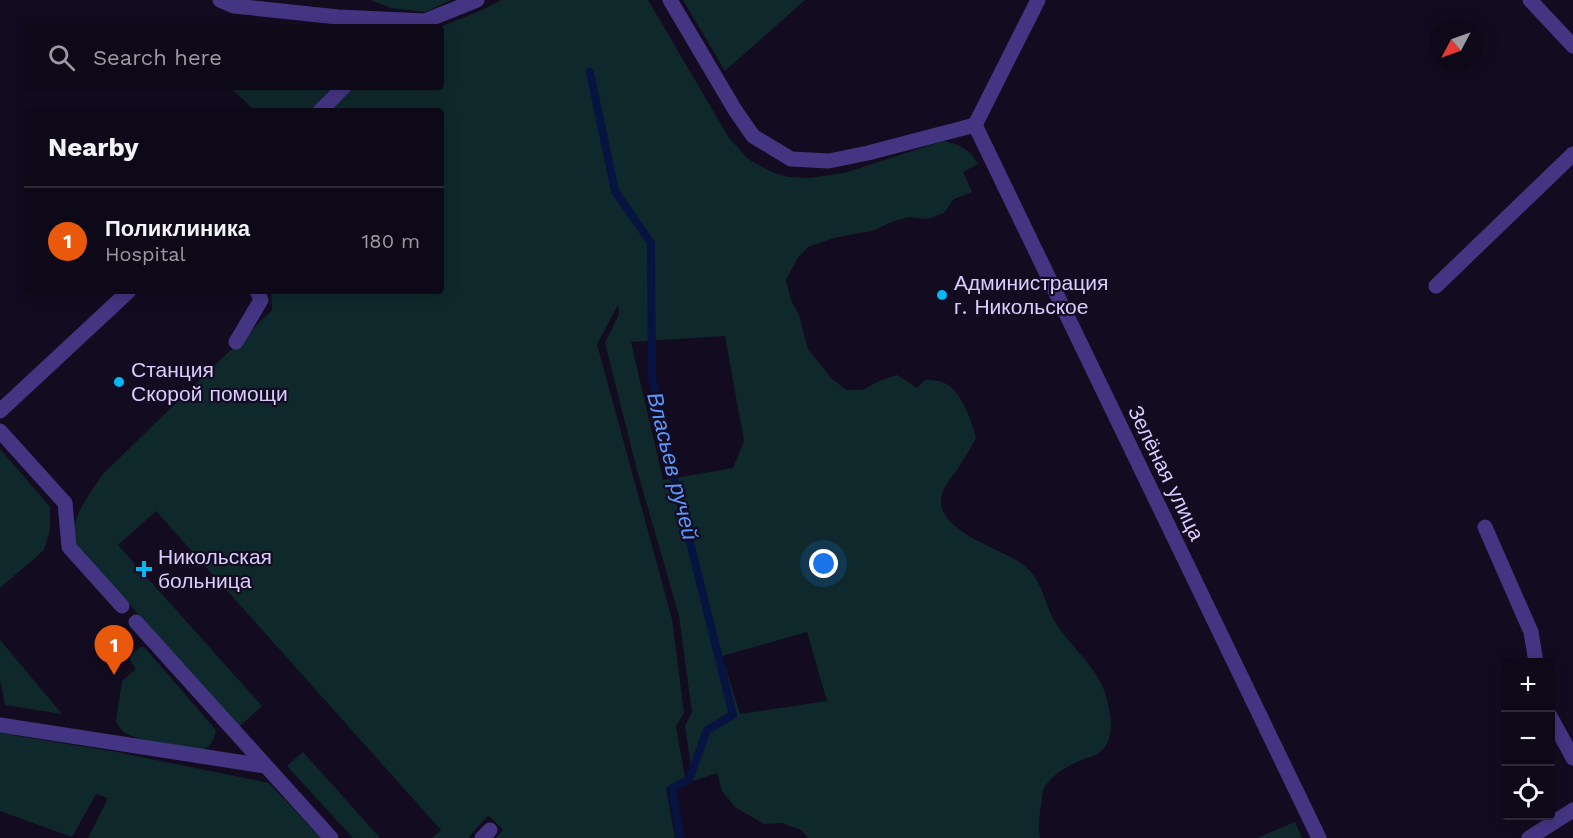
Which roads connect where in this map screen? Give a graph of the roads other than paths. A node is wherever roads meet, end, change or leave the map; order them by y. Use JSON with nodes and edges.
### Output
{"nodes":[{"id":1,"x":220,"y":0,"type":"edge"},
{"id":2,"x":477,"y":0,"type":"edge"},
{"id":3,"x":670,"y":0,"type":"edge"},
{"id":4,"x":1038,"y":0,"type":"edge"},
{"id":5,"x":1530,"y":0,"type":"edge"},
{"id":6,"x":421,"y":24,"type":"edge"},
{"id":7,"x":1573,"y":46,"type":"edge"},
{"id":8,"x":341,"y":90,"type":"edge"},
{"id":9,"x":323,"y":108,"type":"edge"},
{"id":10,"x":975,"y":125,"type":"junction"},
{"id":11,"x":1573,"y":154,"type":"edge"},
{"id":12,"x":1436,"y":286,"type":"dead end"},
{"id":13,"x":126,"y":294,"type":"edge"},
{"id":14,"x":258,"y":294,"type":"edge"},
{"id":15,"x":236,"y":342,"type":"dead end"},
{"id":16,"x":0,"y":411,"type":"edge"},
{"id":17,"x":0,"y":431,"type":"edge"},
{"id":18,"x":1485,"y":527,"type":"dead end"},
{"id":19,"x":122,"y":606,"type":"dead end"},
{"id":20,"x":136,"y":622,"type":"dead end"},
{"id":21,"x":1535,"y":658,"type":"edge"},
{"id":22,"x":1555,"y":724,"type":"edge"},
{"id":23,"x":0,"y":725,"type":"edge"},
{"id":24,"x":1573,"y":758,"type":"edge"},
{"id":25,"x":265,"y":766,"type":"junction"},
{"id":26,"x":1573,"y":810,"type":"edge"},
{"id":27,"x":331,"y":838,"type":"edge"},
{"id":28,"x":1319,"y":838,"type":"edge"},
{"id":29,"x":1529,"y":838,"type":"edge"}],
"edges":[{"from":1,"to":6,"type":"street"},
{"from":2,"to":6,"type":"street"},
{"from":3,"to":10,"type":"street"},
{"from":4,"to":10,"type":"street"},
{"from":5,"to":7,"type":"street"},
{"from":8,"to":9,"type":"street"},
{"from":10,"to":28,"type":"street","name":"Зелёная улица"},
{"from":11,"to":12,"type":"street"},
{"from":13,"to":16,"type":"street"},
{"from":14,"to":15,"type":"street"},
{"from":17,"to":19,"type":"street"},
{"from":18,"to":21,"type":"street"},
{"from":20,"to":25,"type":"street"},
{"from":22,"to":24,"type":"street"},
{"from":23,"to":25,"type":"street"},
{"from":25,"to":27,"type":"street"},
{"from":26,"to":29,"type":"street"}]}
